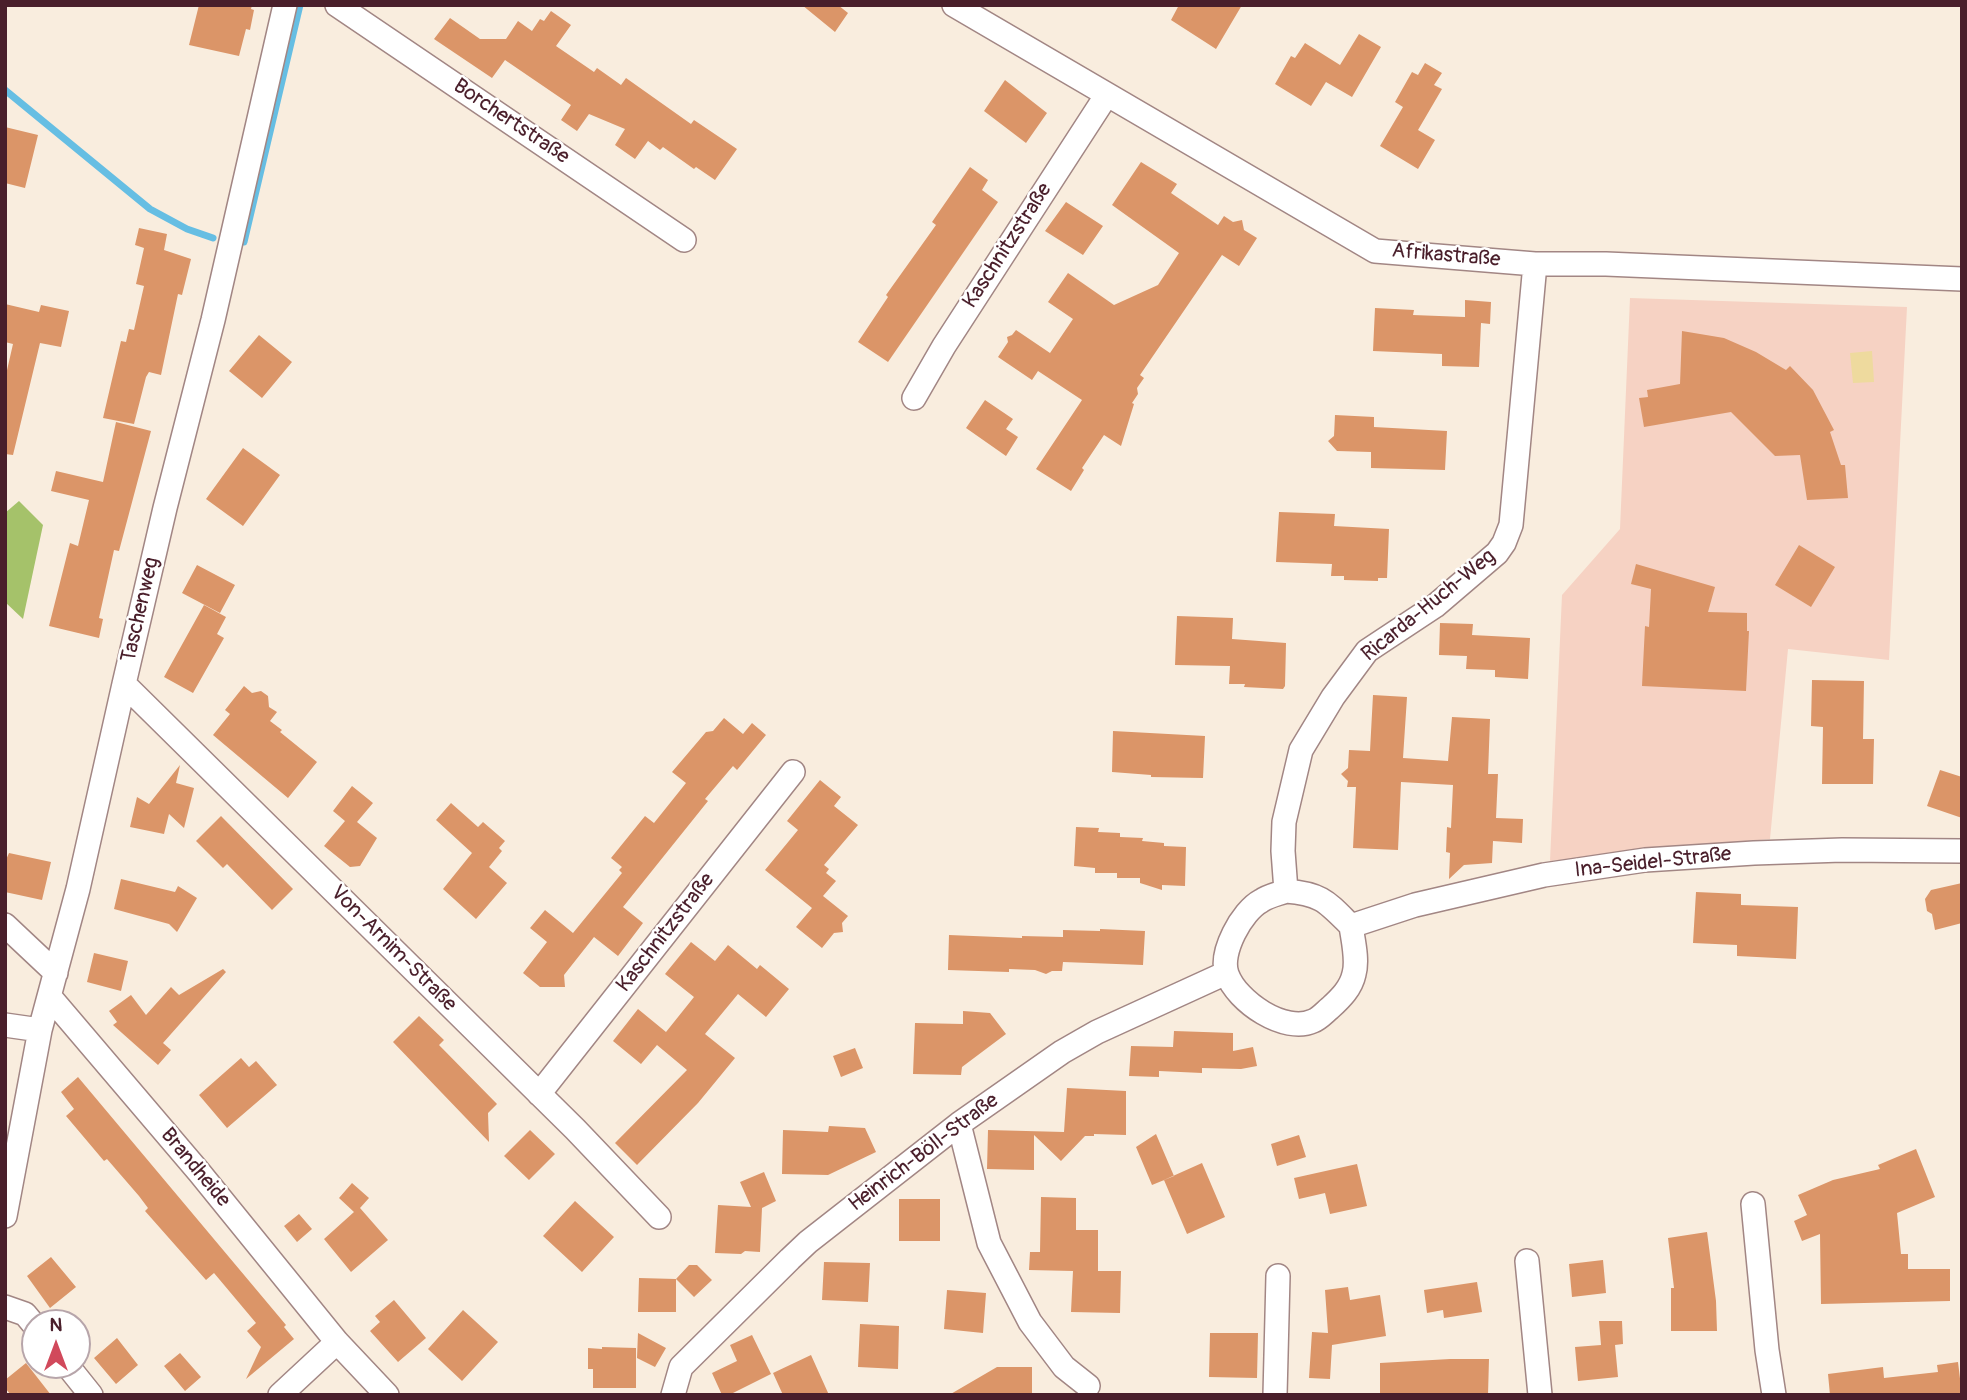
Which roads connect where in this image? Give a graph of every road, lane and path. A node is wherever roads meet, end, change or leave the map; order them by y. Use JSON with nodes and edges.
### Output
{"nodes":[{"id":1,"x":285,"y":5,"type":"edge"},
{"id":2,"x":337,"y":5,"type":"edge"},
{"id":3,"x":954,"y":5,"type":"edge"},
{"id":4,"x":1106,"y":96,"type":"junction"},
{"id":5,"x":684,"y":240,"type":"dead end"},
{"id":6,"x":1535,"y":264,"type":"junction"},
{"id":7,"x":1962,"y":279,"type":"edge"},
{"id":8,"x":914,"y":398,"type":"dead end"},
{"id":9,"x":124,"y":684,"type":"junction"},
{"id":10,"x":793,"y":772,"type":"dead end"},
{"id":11,"x":1962,"y":851,"type":"edge"},
{"id":12,"x":1286,"y":891,"type":"junction"},
{"id":13,"x":5,"y":925,"type":"edge"},
{"id":14,"x":1352,"y":926,"type":"junction"},
{"id":15,"x":56,"y":973,"type":"junction"},
{"id":16,"x":1226,"y":973,"type":"junction"},
{"id":17,"x":50,"y":996,"type":"junction"},
{"id":18,"x":5,"y":1025,"type":"edge"},
{"id":19,"x":40,"y":1030,"type":"junction"},
{"id":20,"x":539,"y":1094,"type":"junction"},
{"id":21,"x":959,"y":1124,"type":"junction"},
{"id":22,"x":1753,"y":1205,"type":"dead end"},
{"id":23,"x":5,"y":1216,"type":"edge"},
{"id":24,"x":659,"y":1217,"type":"dead end"},
{"id":25,"x":1527,"y":1261,"type":"dead end"},
{"id":26,"x":1278,"y":1276,"type":"dead end"},
{"id":27,"x":337,"y":1342,"type":"junction"},
{"id":28,"x":79,"y":1379,"type":"edge"},
{"id":29,"x":1088,"y":1386,"type":"dead end"},
{"id":30,"x":92,"y":1395,"type":"edge"},
{"id":31,"x":280,"y":1395,"type":"edge"},
{"id":32,"x":387,"y":1395,"type":"edge"},
{"id":33,"x":673,"y":1395,"type":"edge"},
{"id":34,"x":1275,"y":1395,"type":"edge"},
{"id":35,"x":1541,"y":1395,"type":"edge"},
{"id":36,"x":1774,"y":1395,"type":"edge"}],
"edges":[{"from":1,"to":9,"type":"street","name":"Taschenweg"},
{"from":2,"to":5,"type":"street","name":"Borchertstraße"},
{"from":3,"to":4,"type":"street","name":"Afrikastraße"},
{"from":4,"to":6,"type":"street","name":"Afrikastraße"},
{"from":4,"to":8,"type":"street","name":"Kaschnitzstraße"},
{"from":6,"to":7,"type":"street","name":"Afrikastraße"},
{"from":6,"to":12,"type":"street","name":"Ricarda-Huch-Weg"},
{"from":9,"to":15,"type":"street","name":"Taschenweg"},
{"from":9,"to":20,"type":"street","name":"Von-Arnim-Straße"},
{"from":10,"to":20,"type":"street","name":"Kaschnitzstraße"},
{"from":11,"to":14,"type":"street","name":"Ina-Seidel-Straße"},
{"from":12,"to":14,"type":"street"},
{"from":12,"to":16,"type":"street"},
{"from":13,"to":15,"type":"street"},
{"from":14,"to":16,"type":"street"},
{"from":15,"to":17,"type":"street","name":"Taschenweg"},
{"from":16,"to":21,"type":"street","name":"Heinrich-Böll-Straße"},
{"from":17,"to":19,"type":"street","name":"Taschenweg"},
{"from":17,"to":27,"type":"street","name":"Brandheide"},
{"from":18,"to":19,"type":"street"},
{"from":19,"to":23,"type":"street","name":"Taschenweg"},
{"from":20,"to":24,"type":"street","name":"Von-Arnim-Straße"},
{"from":21,"to":29,"type":"street"},
{"from":21,"to":33,"type":"street","name":"Heinrich-Böll-Straße"},
{"from":22,"to":36,"type":"street"},
{"from":25,"to":35,"type":"street"},
{"from":26,"to":34,"type":"street"},
{"from":27,"to":31,"type":"street"},
{"from":27,"to":32,"type":"street","name":"Brandheide"},
{"from":28,"to":30,"type":"street"}]}
